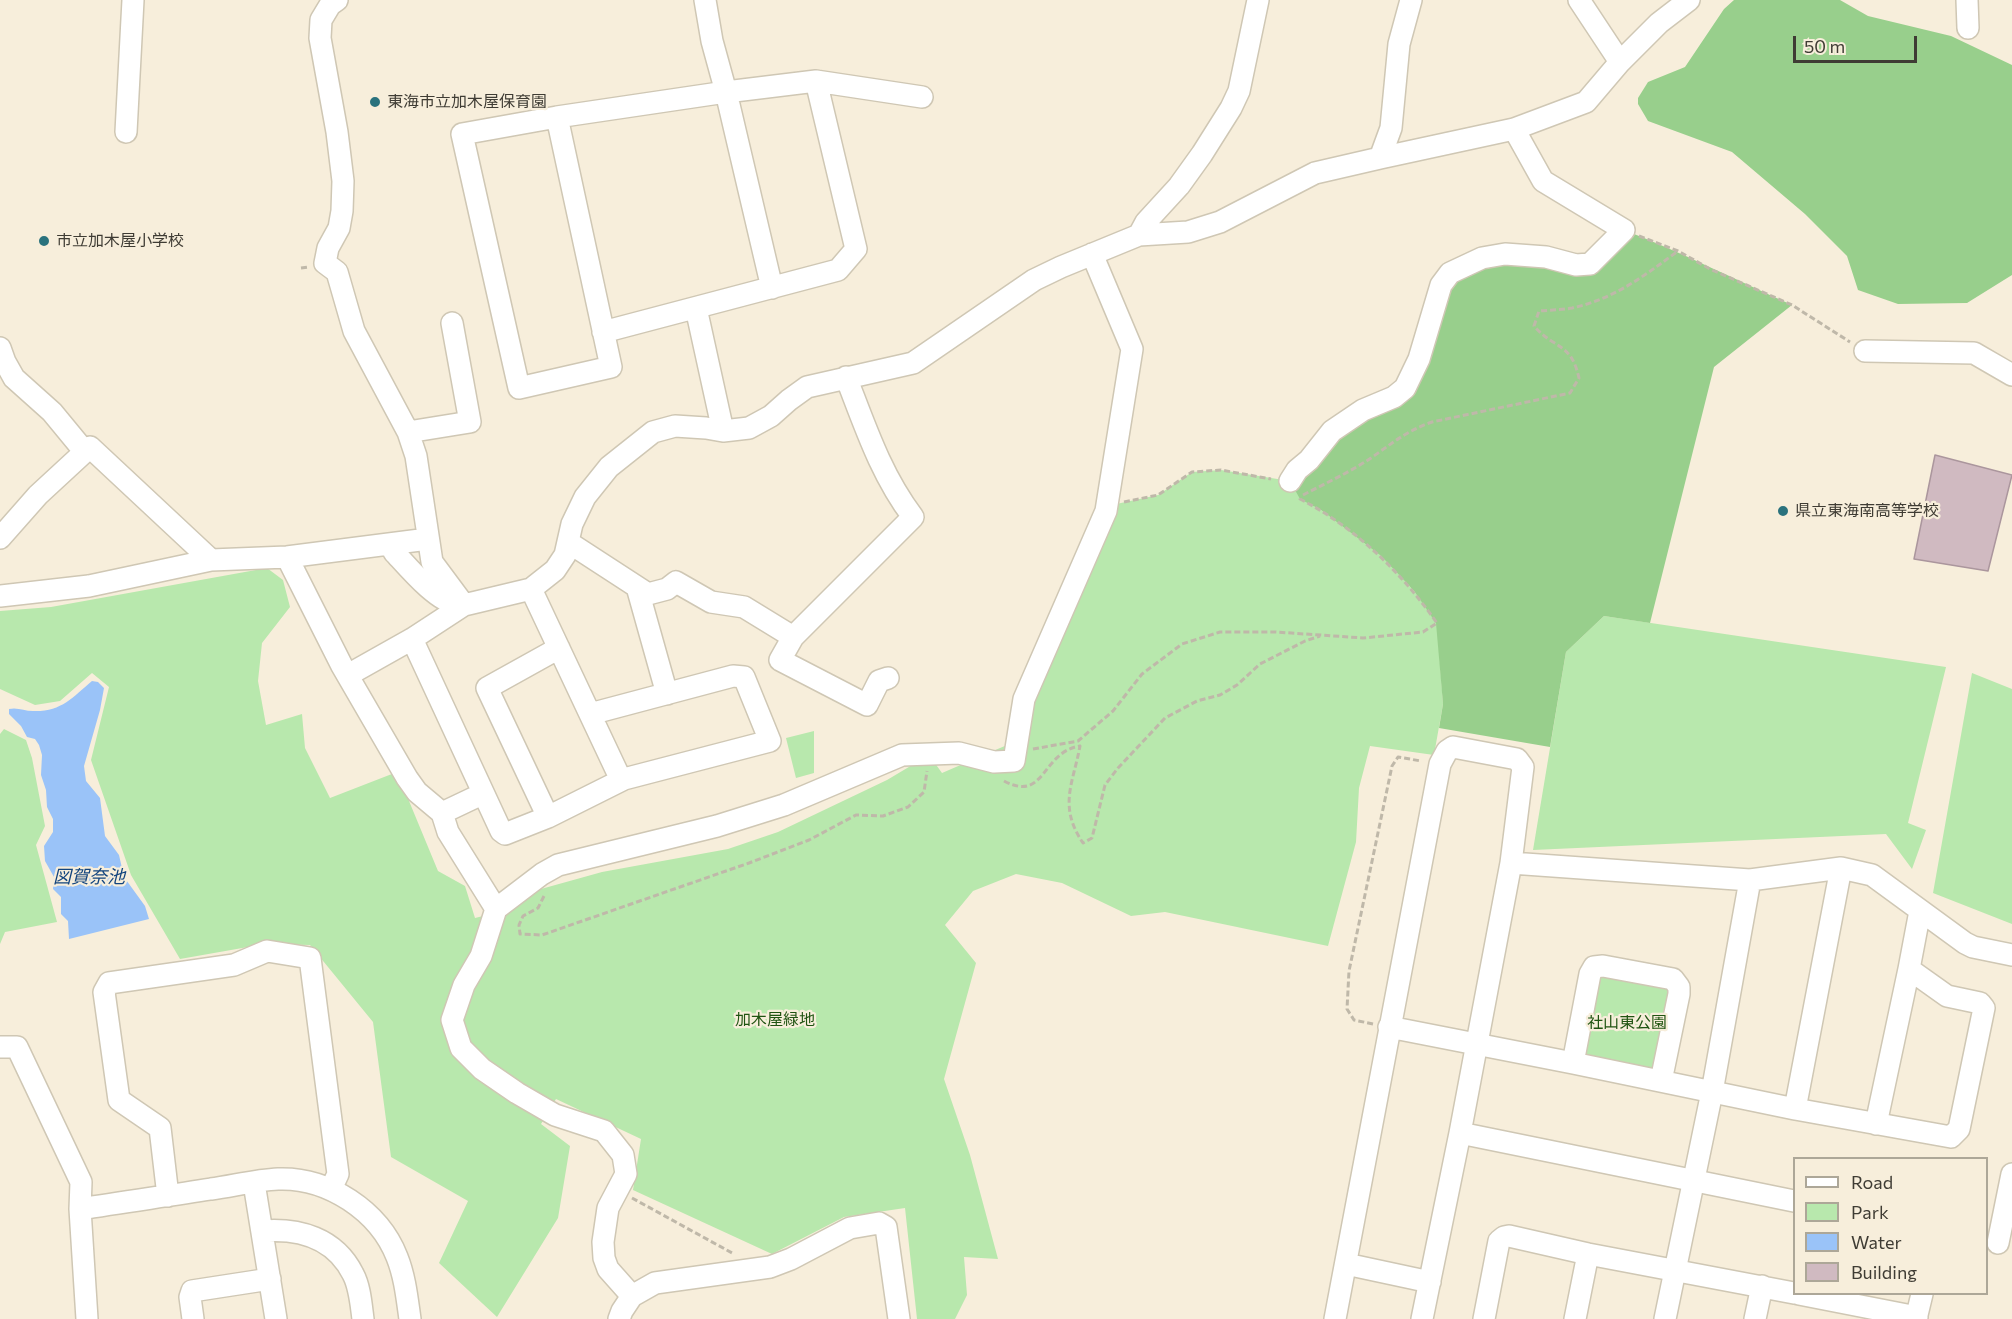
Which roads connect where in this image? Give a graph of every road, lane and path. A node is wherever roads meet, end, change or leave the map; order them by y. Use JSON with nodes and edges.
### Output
{"nodes":[{"id":1,"x":133,"y":0,"type":"edge"},
{"id":2,"x":338,"y":0,"type":"edge"},
{"id":3,"x":705,"y":0,"type":"edge"},
{"id":4,"x":1258,"y":0,"type":"edge"},
{"id":5,"x":1411,"y":0,"type":"edge"},
{"id":6,"x":1580,"y":0,"type":"edge"},
{"id":7,"x":1689,"y":0,"type":"edge"},
{"id":8,"x":1966,"y":0,"type":"edge"},
{"id":9,"x":1968,"y":28,"type":"dead end"},
{"id":10,"x":1620,"y":62,"type":"junction"},
{"id":11,"x":816,"y":81,"type":"junction"},
{"id":12,"x":726,"y":92,"type":"junction"},
{"id":13,"x":922,"y":97,"type":"dead end"},
{"id":14,"x":557,"y":117,"type":"junction"},
{"id":15,"x":1514,"y":129,"type":"junction"},
{"id":16,"x":126,"y":132,"type":"dead end"},
{"id":17,"x":1380,"y":158,"type":"junction"},
{"id":18,"x":1624,"y":230,"type":"junction"},
{"id":19,"x":1139,"y":235,"type":"junction"},
{"id":20,"x":1678,"y":251,"type":"junction"},
{"id":21,"x":1092,"y":254,"type":"junction"},
{"id":22,"x":772,"y":288,"type":"junction"},
{"id":23,"x":696,"y":308,"type":"junction"},
{"id":24,"x":452,"y":323,"type":"dead end"},
{"id":25,"x":603,"y":332,"type":"junction"},
{"id":26,"x":0,"y":348,"type":"edge"},
{"id":27,"x":1865,"y":351,"type":"joint"},
{"id":28,"x":2012,"y":375,"type":"edge"},
{"id":29,"x":846,"y":377,"type":"junction"},
{"id":30,"x":723,"y":431,"type":"junction"},
{"id":31,"x":408,"y":432,"type":"junction"},
{"id":32,"x":85,"y":452,"type":"junction"},
{"id":33,"x":1295,"y":489,"type":"junction"},
{"id":34,"x":1107,"y":506,"type":"junction"},
{"id":35,"x":0,"y":538,"type":"edge"},
{"id":36,"x":428,"y":539,"type":"junction"},
{"id":37,"x":568,"y":542,"type":"junction"},
{"id":38,"x":394,"y":552,"type":"dead end"},
{"id":39,"x":287,"y":557,"type":"junction"},
{"id":40,"x":211,"y":560,"type":"junction"},
{"id":41,"x":637,"y":587,"type":"junction"},
{"id":42,"x":531,"y":589,"type":"junction"},
{"id":43,"x":0,"y":596,"type":"edge"},
{"id":44,"x":464,"y":605,"type":"junction"},
{"id":45,"x":1323,"y":635,"type":"junction"},
{"id":46,"x":793,"y":638,"type":"junction"},
{"id":47,"x":412,"y":639,"type":"junction"},
{"id":48,"x":559,"y":648,"type":"junction"},
{"id":49,"x":348,"y":675,"type":"junction"},
{"id":50,"x":888,"y":678,"type":"dead end"},
{"id":51,"x":667,"y":694,"type":"junction"},
{"id":52,"x":590,"y":714,"type":"junction"},
{"id":53,"x":929,"y":755,"type":"junction"},
{"id":54,"x":1014,"y":761,"type":"junction"},
{"id":55,"x":1440,"y":764,"type":"junction"},
{"id":56,"x":997,"y":777,"type":"dead end"},
{"id":57,"x":621,"y":780,"type":"junction"},
{"id":58,"x":482,"y":794,"type":"junction"},
{"id":59,"x":442,"y":813,"type":"junction"},
{"id":60,"x":548,"y":817,"type":"junction"},
{"id":61,"x":1511,"y":863,"type":"junction"},
{"id":62,"x":1841,"y":868,"type":"junction"},
{"id":63,"x":542,"y":874,"type":"junction"},
{"id":64,"x":1750,"y":880,"type":"junction"},
{"id":65,"x":496,"y":909,"type":"junction"},
{"id":66,"x":1920,"y":911,"type":"junction"},
{"id":67,"x":2012,"y":955,"type":"edge"},
{"id":68,"x":1909,"y":969,"type":"junction"},
{"id":69,"x":1389,"y":1027,"type":"junction"},
{"id":70,"x":1476,"y":1045,"type":"junction"},
{"id":71,"x":0,"y":1047,"type":"edge"},
{"id":72,"x":1573,"y":1063,"type":"junction"},
{"id":73,"x":1661,"y":1081,"type":"junction"},
{"id":74,"x":1712,"y":1092,"type":"junction"},
{"id":75,"x":1795,"y":1109,"type":"junction"},
{"id":76,"x":1876,"y":1124,"type":"junction"},
{"id":77,"x":1460,"y":1133,"type":"junction"},
{"id":78,"x":2012,"y":1174,"type":"edge"},
{"id":79,"x":1694,"y":1180,"type":"junction"},
{"id":80,"x":254,"y":1183,"type":"junction"},
{"id":81,"x":331,"y":1189,"type":"junction"},
{"id":82,"x":618,"y":1190,"type":"junction"},
{"id":83,"x":168,"y":1196,"type":"junction"},
{"id":84,"x":1793,"y":1202,"type":"edge"},
{"id":85,"x":80,"y":1209,"type":"junction"},
{"id":86,"x":262,"y":1231,"type":"junction"},
{"id":87,"x":1999,"y":1243,"type":"edge"},
{"id":88,"x":1588,"y":1254,"type":"junction"},
{"id":89,"x":1346,"y":1264,"type":"junction"},
{"id":90,"x":756,"y":1268,"type":"junction"},
{"id":91,"x":1675,"y":1269,"type":"junction"},
{"id":92,"x":270,"y":1279,"type":"junction"},
{"id":93,"x":1430,"y":1282,"type":"junction"},
{"id":94,"x":1762,"y":1286,"type":"junction"},
{"id":95,"x":1793,"y":1293,"type":"edge"},
{"id":96,"x":1808,"y":1295,"type":"edge"},
{"id":97,"x":1922,"y":1295,"type":"edge"},
{"id":98,"x":632,"y":1296,"type":"junction"},
{"id":99,"x":1916,"y":1318,"type":"edge"},
{"id":100,"x":87,"y":1319,"type":"edge"},
{"id":101,"x":193,"y":1319,"type":"edge"},
{"id":102,"x":276,"y":1319,"type":"edge"},
{"id":103,"x":363,"y":1319,"type":"edge"},
{"id":104,"x":410,"y":1319,"type":"edge"},
{"id":105,"x":619,"y":1319,"type":"edge"},
{"id":106,"x":899,"y":1319,"type":"edge"},
{"id":107,"x":1335,"y":1319,"type":"edge"},
{"id":108,"x":1422,"y":1319,"type":"edge"},
{"id":109,"x":1484,"y":1319,"type":"edge"},
{"id":110,"x":1575,"y":1319,"type":"edge"},
{"id":111,"x":1665,"y":1319,"type":"edge"},
{"id":112,"x":1755,"y":1319,"type":"edge"}],
"edges":[{"from":1,"to":16,"type":"street"},
{"from":2,"to":31,"type":"street"},
{"from":3,"to":12,"type":"street"},
{"from":4,"to":19,"type":"street"},
{"from":5,"to":17,"type":"street"},
{"from":6,"to":10,"type":"street"},
{"from":7,"to":10,"type":"street"},
{"from":8,"to":9,"type":"street"},
{"from":10,"to":15,"type":"street"},
{"from":11,"to":12,"type":"street"},
{"from":11,"to":13,"type":"street"},
{"from":11,"to":22,"type":"street"},
{"from":12,"to":14,"type":"street"},
{"from":12,"to":22,"type":"street"},
{"from":14,"to":25,"type":"street"},
{"from":14,"to":25,"type":"street"},
{"from":15,"to":17,"type":"street"},
{"from":15,"to":18,"type":"street"},
{"from":17,"to":19,"type":"street"},
{"from":18,"to":20,"type":"path"},
{"from":18,"to":33,"type":"street"},
{"from":19,"to":21,"type":"street"},
{"from":20,"to":27,"type":"path"},
{"from":20,"to":33,"type":"path"},
{"from":21,"to":29,"type":"street"},
{"from":21,"to":34,"type":"street"},
{"from":22,"to":23,"type":"street"},
{"from":23,"to":25,"type":"street"},
{"from":23,"to":30,"type":"street"},
{"from":24,"to":31,"type":"street"},
{"from":26,"to":32,"type":"street"},
{"from":27,"to":28,"type":"street"},
{"from":29,"to":30,"type":"street"},
{"from":29,"to":46,"type":"street"},
{"from":30,"to":37,"type":"street"},
{"from":31,"to":36,"type":"street"},
{"from":32,"to":35,"type":"street"},
{"from":32,"to":40,"type":"street"},
{"from":33,"to":34,"type":"path"},
{"from":33,"to":45,"type":"path"},
{"from":34,"to":54,"type":"street"},
{"from":36,"to":39,"type":"street"},
{"from":36,"to":44,"type":"street"},
{"from":37,"to":41,"type":"street"},
{"from":37,"to":42,"type":"street"},
{"from":38,"to":44,"type":"street"},
{"from":39,"to":40,"type":"street"},
{"from":39,"to":49,"type":"street"},
{"from":40,"to":43,"type":"street"},
{"from":41,"to":46,"type":"street"},
{"from":41,"to":51,"type":"street"},
{"from":42,"to":44,"type":"street"},
{"from":42,"to":48,"type":"street"},
{"from":44,"to":47,"type":"street"},
{"from":45,"to":54,"type":"path"},
{"from":45,"to":56,"type":"path"},
{"from":46,"to":50,"type":"street"},
{"from":47,"to":49,"type":"street"},
{"from":47,"to":58,"type":"street"},
{"from":48,"to":52,"type":"street"},
{"from":48,"to":60,"type":"street"},
{"from":49,"to":59,"type":"street"},
{"from":51,"to":52,"type":"street"},
{"from":51,"to":57,"type":"street"},
{"from":52,"to":57,"type":"street"},
{"from":53,"to":54,"type":"street"},
{"from":53,"to":63,"type":"street"},
{"from":53,"to":63,"type":"path"},
{"from":55,"to":61,"type":"street"},
{"from":55,"to":69,"type":"street"},
{"from":55,"to":69,"type":"path"},
{"from":57,"to":60,"type":"street"},
{"from":58,"to":59,"type":"street"},
{"from":58,"to":60,"type":"street"},
{"from":59,"to":65,"type":"street"},
{"from":61,"to":64,"type":"street"},
{"from":61,"to":70,"type":"street"},
{"from":62,"to":64,"type":"street"},
{"from":62,"to":66,"type":"street"},
{"from":62,"to":75,"type":"street"},
{"from":63,"to":65,"type":"street"},
{"from":64,"to":74,"type":"street"},
{"from":65,"to":82,"type":"street"},
{"from":66,"to":67,"type":"street"},
{"from":66,"to":68,"type":"street"},
{"from":68,"to":76,"type":"street"},
{"from":68,"to":76,"type":"street"},
{"from":69,"to":70,"type":"street"},
{"from":69,"to":89,"type":"street"},
{"from":70,"to":72,"type":"street"},
{"from":70,"to":77,"type":"street"},
{"from":71,"to":85,"type":"street"},
{"from":72,"to":73,"type":"street"},
{"from":72,"to":73,"type":"street"},
{"from":73,"to":74,"type":"street"},
{"from":74,"to":75,"type":"street"},
{"from":74,"to":79,"type":"street"},
{"from":75,"to":76,"type":"street"},
{"from":77,"to":79,"type":"street"},
{"from":77,"to":93,"type":"street"},
{"from":78,"to":87,"type":"street"},
{"from":79,"to":84,"type":"street"},
{"from":79,"to":91,"type":"street"},
{"from":80,"to":81,"type":"street"},
{"from":80,"to":83,"type":"street"},
{"from":80,"to":86,"type":"street"},
{"from":81,"to":83,"type":"street"},
{"from":81,"to":104,"type":"street"},
{"from":82,"to":90,"type":"path"},
{"from":82,"to":98,"type":"street"},
{"from":83,"to":85,"type":"street"},
{"from":85,"to":100,"type":"street"},
{"from":86,"to":92,"type":"street"},
{"from":86,"to":103,"type":"street"},
{"from":88,"to":91,"type":"street"},
{"from":88,"to":109,"type":"street"},
{"from":88,"to":110,"type":"street"},
{"from":89,"to":93,"type":"street"},
{"from":89,"to":107,"type":"street"},
{"from":90,"to":98,"type":"street"},
{"from":90,"to":106,"type":"street"},
{"from":91,"to":94,"type":"street"},
{"from":91,"to":111,"type":"street"},
{"from":92,"to":101,"type":"street"},
{"from":92,"to":102,"type":"street"},
{"from":93,"to":108,"type":"street"},
{"from":94,"to":95,"type":"street"},
{"from":94,"to":112,"type":"street"},
{"from":96,"to":99,"type":"street"},
{"from":97,"to":99,"type":"street"},
{"from":98,"to":105,"type":"street"}]}
